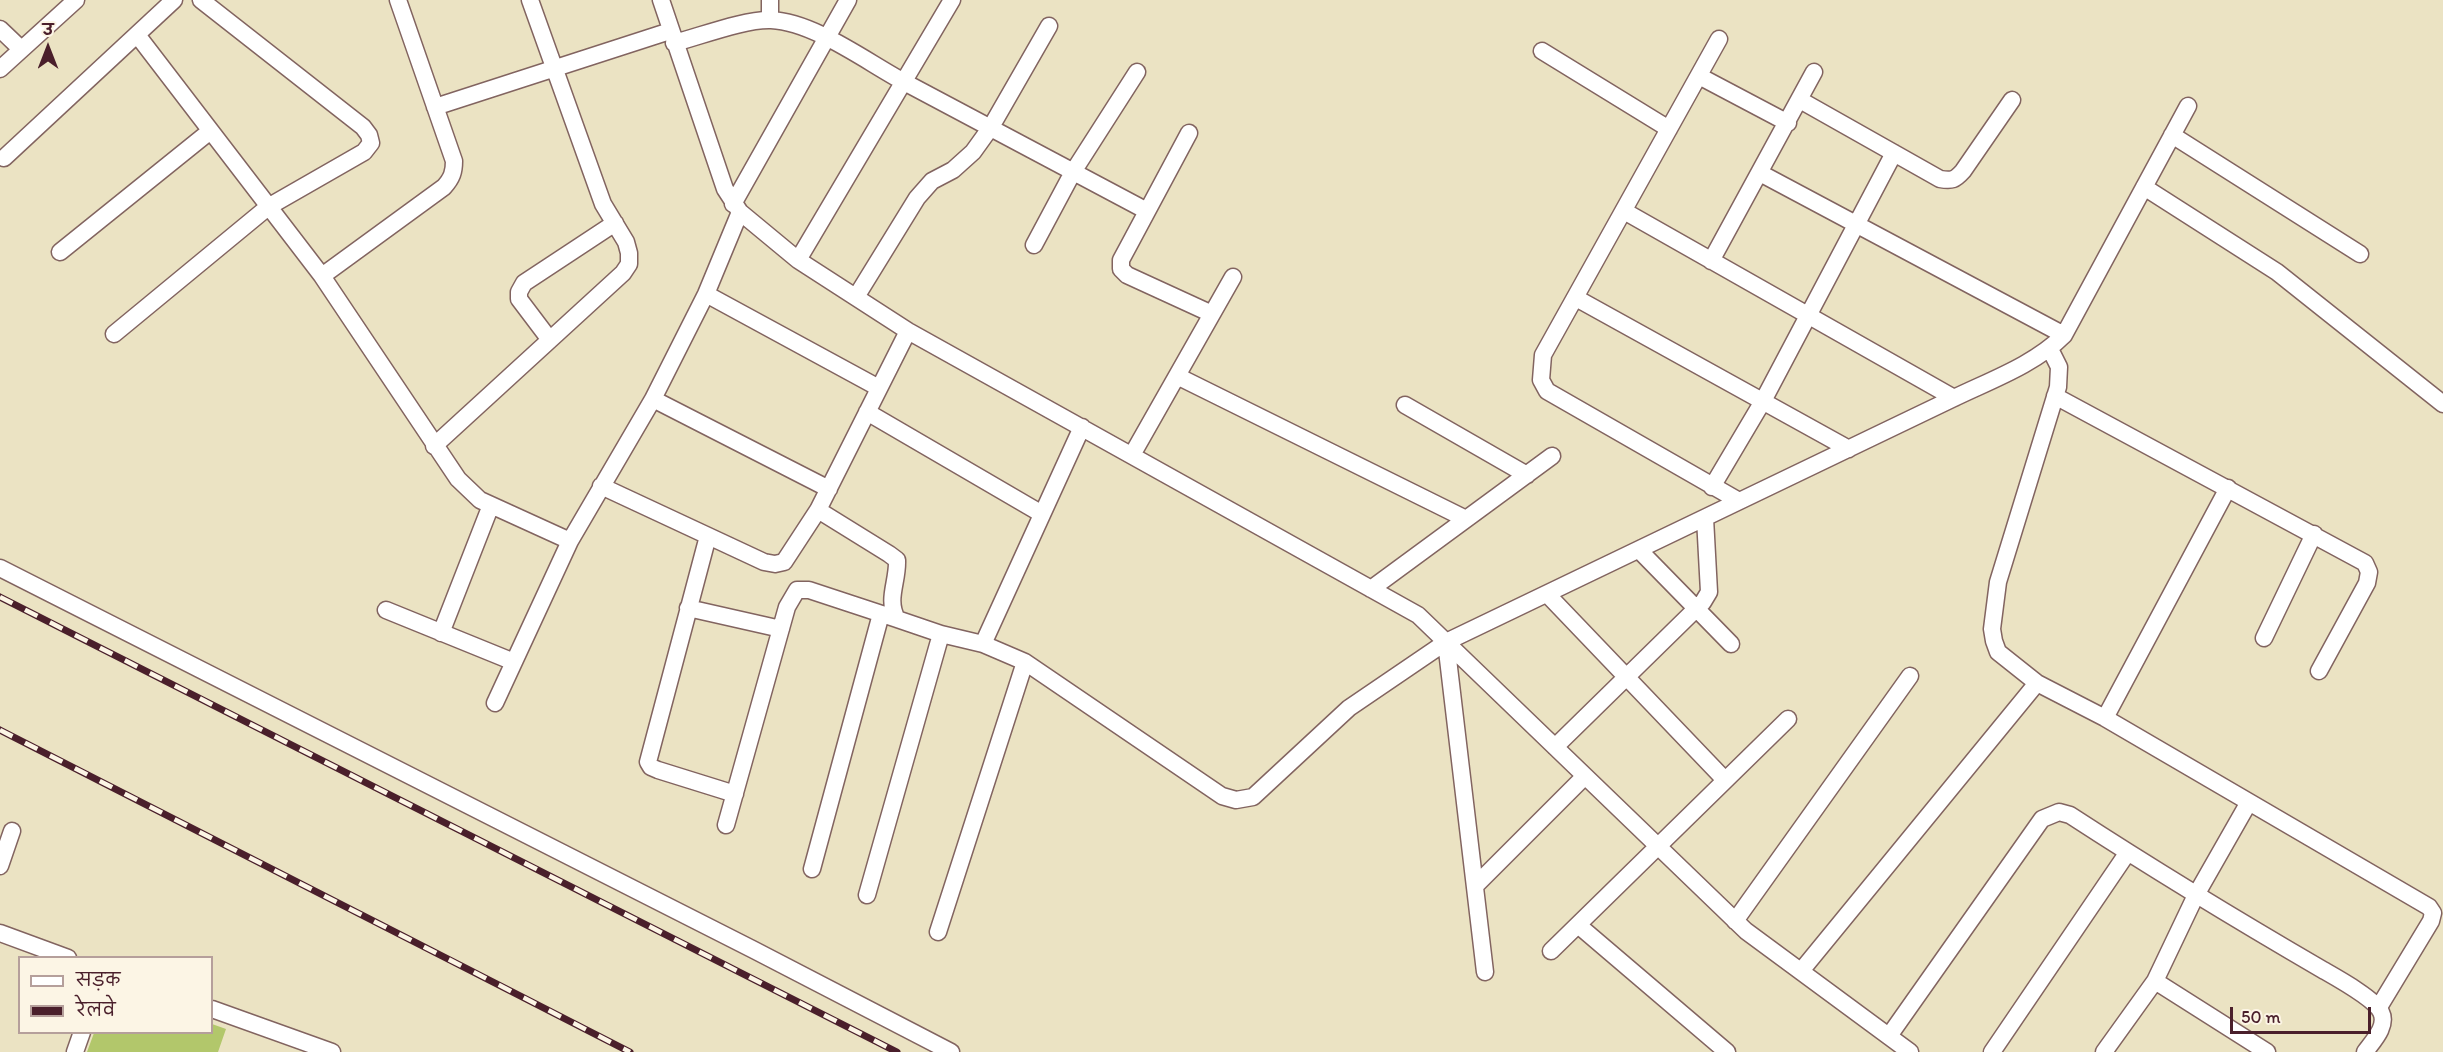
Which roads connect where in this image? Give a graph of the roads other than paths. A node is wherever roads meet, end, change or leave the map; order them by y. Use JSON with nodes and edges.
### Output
{"nodes":[{"id":1,"x":76,"y":0,"type":"edge"},
{"id":2,"x":174,"y":0,"type":"edge"},
{"id":3,"x":201,"y":0,"type":"edge"},
{"id":4,"x":398,"y":0,"type":"edge"},
{"id":5,"x":530,"y":0,"type":"edge"},
{"id":6,"x":661,"y":0,"type":"edge"},
{"id":7,"x":770,"y":0,"type":"edge"},
{"id":8,"x":848,"y":0,"type":"edge"},
{"id":9,"x":952,"y":0,"type":"edge"},
{"id":10,"x":770,"y":20,"type":"junction"},
{"id":11,"x":1049,"y":26,"type":"dead end"},
{"id":12,"x":0,"y":29,"type":"edge"},
{"id":13,"x":138,"y":36,"type":"junction"},
{"id":14,"x":672,"y":37,"type":"junction"},
{"id":15,"x":827,"y":38,"type":"junction"},
{"id":16,"x":1719,"y":39,"type":"dead end"},
{"id":17,"x":21,"y":49,"type":"junction"},
{"id":18,"x":1542,"y":51,"type":"dead end"},
{"id":19,"x":553,"y":68,"type":"junction"},
{"id":20,"x":0,"y":69,"type":"edge"},
{"id":21,"x":1137,"y":72,"type":"dead end"},
{"id":22,"x":1814,"y":72,"type":"dead end"},
{"id":23,"x":1699,"y":76,"type":"junction"},
{"id":24,"x":905,"y":82,"type":"junction"},
{"id":25,"x":1800,"y":100,"type":"junction"},
{"id":26,"x":2012,"y":100,"type":"dead end"},
{"id":27,"x":435,"y":106,"type":"junction"},
{"id":28,"x":2188,"y":106,"type":"dead end"},
{"id":29,"x":1788,"y":123,"type":"junction"},
{"id":30,"x":991,"y":127,"type":"junction"},
{"id":31,"x":1670,"y":129,"type":"junction"},
{"id":32,"x":209,"y":132,"type":"junction"},
{"id":33,"x":1189,"y":133,"type":"dead end"},
{"id":34,"x":2172,"y":135,"type":"junction"},
{"id":35,"x":1894,"y":153,"type":"junction"},
{"id":36,"x":4,"y":158,"type":"dead end"},
{"id":37,"x":1073,"y":172,"type":"junction"},
{"id":38,"x":1760,"y":173,"type":"junction"},
{"id":39,"x":2144,"y":187,"type":"junction"},
{"id":40,"x":268,"y":207,"type":"junction"},
{"id":41,"x":736,"y":208,"type":"junction"},
{"id":42,"x":1147,"y":211,"type":"junction"},
{"id":43,"x":1624,"y":211,"type":"junction"},
{"id":44,"x":615,"y":223,"type":"junction"},
{"id":45,"x":1857,"y":225,"type":"junction"},
{"id":46,"x":1034,"y":245,"type":"dead end"},
{"id":47,"x":60,"y":252,"type":"dead end"},
{"id":48,"x":2360,"y":254,"type":"dead end"},
{"id":49,"x":798,"y":260,"type":"junction"},
{"id":50,"x":1712,"y":261,"type":"junction"},
{"id":51,"x":322,"y":276,"type":"junction"},
{"id":52,"x":1233,"y":277,"type":"dead end"},
{"id":53,"x":706,"y":294,"type":"junction"},
{"id":54,"x":856,"y":297,"type":"junction"},
{"id":55,"x":1576,"y":298,"type":"junction"},
{"id":56,"x":1212,"y":314,"type":"junction"},
{"id":57,"x":1809,"y":316,"type":"junction"},
{"id":58,"x":908,"y":331,"type":"junction"},
{"id":59,"x":114,"y":334,"type":"dead end"},
{"id":60,"x":2064,"y":335,"type":"junction"},
{"id":61,"x":550,"y":340,"type":"junction"},
{"id":62,"x":2050,"y":349,"type":"junction"},
{"id":63,"x":1177,"y":376,"type":"junction"},
{"id":64,"x":879,"y":388,"type":"junction"},
{"id":65,"x":2055,"y":396,"type":"junction"},
{"id":66,"x":1954,"y":398,"type":"junction"},
{"id":67,"x":653,"y":399,"type":"junction"},
{"id":68,"x":1763,"y":401,"type":"junction"},
{"id":69,"x":2443,"y":404,"type":"edge"},
{"id":70,"x":1405,"y":405,"type":"dead end"},
{"id":71,"x":867,"y":412,"type":"junction"},
{"id":72,"x":1082,"y":428,"type":"junction"},
{"id":73,"x":434,"y":446,"type":"junction"},
{"id":74,"x":1849,"y":449,"type":"junction"},
{"id":75,"x":1132,"y":455,"type":"junction"},
{"id":76,"x":1552,"y":456,"type":"dead end"},
{"id":77,"x":1527,"y":475,"type":"junction"},
{"id":78,"x":601,"y":486,"type":"junction"},
{"id":79,"x":1712,"y":487,"type":"junction"},
{"id":80,"x":2228,"y":488,"type":"junction"},
{"id":81,"x":829,"y":489,"type":"junction"},
{"id":82,"x":1739,"y":501,"type":"junction"},
{"id":83,"x":491,"y":505,"type":"junction"},
{"id":84,"x":818,"y":510,"type":"junction"},
{"id":85,"x":1042,"y":514,"type":"junction"},
{"id":86,"x":1705,"y":518,"type":"junction"},
{"id":87,"x":1466,"y":519,"type":"junction"},
{"id":88,"x":2314,"y":534,"type":"junction"},
{"id":89,"x":708,"y":536,"type":"junction"},
{"id":90,"x":570,"y":541,"type":"junction"},
{"id":91,"x":1639,"y":550,"type":"junction"},
{"id":92,"x":0,"y":568,"type":"edge"},
{"id":93,"x":1371,"y":589,"type":"junction"},
{"id":94,"x":1547,"y":594,"type":"junction"},
{"id":95,"x":688,"y":608,"type":"junction"},
{"id":96,"x":1697,"y":609,"type":"junction"},
{"id":97,"x":386,"y":610,"type":"dead end"},
{"id":98,"x":889,"y":616,"type":"junction"},
{"id":99,"x":781,"y":629,"type":"junction"},
{"id":100,"x":441,"y":633,"type":"junction"},
{"id":101,"x":941,"y":634,"type":"junction"},
{"id":102,"x":2264,"y":638,"type":"dead end"},
{"id":103,"x":1446,"y":642,"type":"junction"},
{"id":104,"x":983,"y":644,"type":"junction"},
{"id":105,"x":1731,"y":644,"type":"dead end"},
{"id":106,"x":514,"y":662,"type":"junction"},
{"id":107,"x":1025,"y":662,"type":"junction"},
{"id":108,"x":2319,"y":671,"type":"dead end"},
{"id":109,"x":1910,"y":676,"type":"dead end"},
{"id":110,"x":1627,"y":677,"type":"junction"},
{"id":111,"x":2037,"y":683,"type":"junction"},
{"id":112,"x":495,"y":703,"type":"dead end"},
{"id":113,"x":2104,"y":718,"type":"junction"},
{"id":114,"x":1788,"y":719,"type":"dead end"},
{"id":115,"x":1555,"y":747,"type":"junction"},
{"id":116,"x":1585,"y":776,"type":"junction"},
{"id":117,"x":1725,"y":780,"type":"junction"},
{"id":118,"x":735,"y":794,"type":"junction"},
{"id":119,"x":2248,"y":802,"type":"junction"},
{"id":120,"x":726,"y":825,"type":"dead end"},
{"id":121,"x":12,"y":831,"type":"dead end"},
{"id":122,"x":1657,"y":846,"type":"junction"},
{"id":123,"x":2128,"y":852,"type":"junction"},
{"id":124,"x":0,"y":866,"type":"edge"},
{"id":125,"x":812,"y":869,"type":"dead end"},
{"id":126,"x":1475,"y":886,"type":"junction"},
{"id":127,"x":867,"y":895,"type":"dead end"},
{"id":128,"x":2196,"y":896,"type":"junction"},
{"id":129,"x":1735,"y":921,"type":"junction"},
{"id":130,"x":1578,"y":926,"type":"junction"},
{"id":131,"x":938,"y":932,"type":"dead end"},
{"id":132,"x":0,"y":933,"type":"edge"},
{"id":133,"x":1551,"y":951,"type":"dead end"},
{"id":134,"x":65,"y":956,"type":"edge"},
{"id":135,"x":1801,"y":971,"type":"junction"},
{"id":136,"x":1485,"y":972,"type":"dead end"},
{"id":137,"x":2155,"y":981,"type":"junction"},
{"id":138,"x":2379,"y":1007,"type":"junction"},
{"id":139,"x":213,"y":1009,"type":"edge"},
{"id":140,"x":81,"y":1034,"type":"edge"},
{"id":141,"x":1889,"y":1036,"type":"junction"},
{"id":142,"x":2257,"y":1049,"type":"edge"},
{"id":143,"x":75,"y":1052,"type":"edge"},
{"id":144,"x":332,"y":1052,"type":"edge"},
{"id":145,"x":951,"y":1052,"type":"edge"},
{"id":146,"x":1727,"y":1052,"type":"edge"},
{"id":147,"x":1910,"y":1052,"type":"edge"},
{"id":148,"x":1992,"y":1052,"type":"edge"},
{"id":149,"x":2104,"y":1052,"type":"edge"},
{"id":150,"x":2365,"y":1052,"type":"edge"}],
"edges":[{"from":1,"to":17,"type":"street"},
{"from":2,"to":13,"type":"street"},
{"from":3,"to":40,"type":"street"},
{"from":4,"to":27,"type":"street"},
{"from":5,"to":19,"type":"street"},
{"from":6,"to":14,"type":"street"},
{"from":7,"to":10,"type":"street"},
{"from":8,"to":15,"type":"street"},
{"from":9,"to":24,"type":"street"},
{"from":10,"to":14,"type":"street"},
{"from":10,"to":15,"type":"street"},
{"from":11,"to":30,"type":"street"},
{"from":12,"to":17,"type":"street"},
{"from":13,"to":32,"type":"street"},
{"from":13,"to":36,"type":"street"},
{"from":14,"to":19,"type":"street"},
{"from":14,"to":41,"type":"street"},
{"from":15,"to":24,"type":"street"},
{"from":15,"to":41,"type":"street"},
{"from":16,"to":23,"type":"street"},
{"from":17,"to":20,"type":"street"},
{"from":18,"to":31,"type":"street"},
{"from":19,"to":27,"type":"street"},
{"from":19,"to":44,"type":"street"},
{"from":21,"to":37,"type":"street"},
{"from":22,"to":25,"type":"street"},
{"from":23,"to":29,"type":"street"},
{"from":23,"to":31,"type":"street"},
{"from":24,"to":30,"type":"street"},
{"from":24,"to":49,"type":"street"},
{"from":25,"to":29,"type":"street"},
{"from":25,"to":35,"type":"street"},
{"from":26,"to":35,"type":"street"},
{"from":27,"to":51,"type":"street"},
{"from":28,"to":34,"type":"street"},
{"from":29,"to":38,"type":"street"},
{"from":30,"to":37,"type":"street"},
{"from":30,"to":54,"type":"street"},
{"from":31,"to":43,"type":"street"},
{"from":32,"to":40,"type":"street"},
{"from":32,"to":47,"type":"street"},
{"from":33,"to":42,"type":"street"},
{"from":34,"to":39,"type":"street"},
{"from":34,"to":48,"type":"street"},
{"from":35,"to":45,"type":"street"},
{"from":37,"to":42,"type":"street"},
{"from":37,"to":46,"type":"street"},
{"from":38,"to":45,"type":"street"},
{"from":38,"to":50,"type":"street"},
{"from":39,"to":60,"type":"street"},
{"from":39,"to":69,"type":"street"},
{"from":40,"to":51,"type":"street"},
{"from":40,"to":59,"type":"street"},
{"from":41,"to":49,"type":"street"},
{"from":41,"to":53,"type":"street"},
{"from":42,"to":56,"type":"street"},
{"from":43,"to":50,"type":"street"},
{"from":43,"to":55,"type":"street"},
{"from":44,"to":61,"type":"street"},
{"from":44,"to":61,"type":"street"},
{"from":45,"to":57,"type":"street"},
{"from":45,"to":60,"type":"street"},
{"from":49,"to":54,"type":"street"},
{"from":50,"to":57,"type":"street"},
{"from":51,"to":73,"type":"street"},
{"from":52,"to":56,"type":"street"},
{"from":53,"to":64,"type":"street"},
{"from":53,"to":67,"type":"street"},
{"from":54,"to":58,"type":"street"},
{"from":55,"to":68,"type":"street"},
{"from":55,"to":79,"type":"street"},
{"from":56,"to":63,"type":"street"},
{"from":57,"to":66,"type":"street"},
{"from":57,"to":68,"type":"street"},
{"from":58,"to":64,"type":"street"},
{"from":58,"to":72,"type":"street"},
{"from":60,"to":62,"type":"street"},
{"from":61,"to":73,"type":"street"},
{"from":62,"to":65,"type":"street"},
{"from":62,"to":66,"type":"street"},
{"from":63,"to":75,"type":"street"},
{"from":63,"to":87,"type":"street"},
{"from":64,"to":71,"type":"street"},
{"from":65,"to":80,"type":"street"},
{"from":65,"to":111,"type":"street"},
{"from":66,"to":74,"type":"street"},
{"from":67,"to":78,"type":"street"},
{"from":67,"to":81,"type":"street"},
{"from":68,"to":74,"type":"street"},
{"from":68,"to":79,"type":"street"},
{"from":70,"to":77,"type":"street"},
{"from":71,"to":81,"type":"street"},
{"from":71,"to":85,"type":"street"},
{"from":72,"to":75,"type":"street"},
{"from":72,"to":85,"type":"street"},
{"from":73,"to":83,"type":"street"},
{"from":74,"to":82,"type":"street"},
{"from":75,"to":93,"type":"street"},
{"from":76,"to":77,"type":"street"},
{"from":77,"to":87,"type":"street"},
{"from":78,"to":89,"type":"street"},
{"from":78,"to":90,"type":"street"},
{"from":79,"to":82,"type":"street"},
{"from":80,"to":88,"type":"street"},
{"from":80,"to":113,"type":"street"},
{"from":81,"to":84,"type":"street"},
{"from":82,"to":86,"type":"street"},
{"from":83,"to":90,"type":"street"},
{"from":83,"to":100,"type":"street"},
{"from":84,"to":89,"type":"street"},
{"from":84,"to":98,"type":"street"},
{"from":85,"to":104,"type":"street"},
{"from":86,"to":91,"type":"street"},
{"from":86,"to":96,"type":"street"},
{"from":87,"to":93,"type":"street"},
{"from":88,"to":102,"type":"street"},
{"from":88,"to":108,"type":"street"},
{"from":89,"to":95,"type":"street"},
{"from":90,"to":106,"type":"street"},
{"from":91,"to":94,"type":"street"},
{"from":91,"to":96,"type":"street"},
{"from":92,"to":145,"type":"street"},
{"from":93,"to":103,"type":"street"},
{"from":94,"to":103,"type":"street"},
{"from":94,"to":110,"type":"street"},
{"from":95,"to":99,"type":"street"},
{"from":95,"to":118,"type":"street"},
{"from":96,"to":105,"type":"street"},
{"from":96,"to":110,"type":"street"},
{"from":97,"to":100,"type":"street"},
{"from":98,"to":99,"type":"street"},
{"from":98,"to":101,"type":"street"},
{"from":98,"to":125,"type":"street"},
{"from":99,"to":118,"type":"street"},
{"from":100,"to":106,"type":"street"},
{"from":101,"to":104,"type":"street"},
{"from":101,"to":127,"type":"street"},
{"from":103,"to":107,"type":"street"},
{"from":103,"to":115,"type":"street"},
{"from":103,"to":126,"type":"street"},
{"from":104,"to":107,"type":"street"},
{"from":106,"to":112,"type":"street"},
{"from":107,"to":131,"type":"street"},
{"from":109,"to":129,"type":"street"},
{"from":110,"to":115,"type":"street"},
{"from":110,"to":117,"type":"street"},
{"from":111,"to":113,"type":"street"},
{"from":111,"to":135,"type":"street"},
{"from":113,"to":119,"type":"street"},
{"from":114,"to":117,"type":"street"},
{"from":115,"to":116,"type":"street"},
{"from":116,"to":122,"type":"street"},
{"from":116,"to":126,"type":"street"},
{"from":117,"to":122,"type":"street"},
{"from":118,"to":120,"type":"street"},
{"from":119,"to":128,"type":"street"},
{"from":119,"to":138,"type":"street"},
{"from":121,"to":124,"type":"street"},
{"from":122,"to":129,"type":"street"},
{"from":122,"to":130,"type":"street"},
{"from":123,"to":128,"type":"street"},
{"from":123,"to":141,"type":"street"},
{"from":123,"to":148,"type":"street"},
{"from":126,"to":136,"type":"street"},
{"from":128,"to":137,"type":"street"},
{"from":128,"to":138,"type":"street"},
{"from":129,"to":135,"type":"street"},
{"from":130,"to":133,"type":"street"},
{"from":130,"to":146,"type":"street"},
{"from":132,"to":134,"type":"street"},
{"from":135,"to":141,"type":"street"},
{"from":137,"to":142,"type":"street"},
{"from":137,"to":149,"type":"street"},
{"from":138,"to":150,"type":"street"},
{"from":139,"to":144,"type":"street"},
{"from":140,"to":143,"type":"street"},
{"from":141,"to":147,"type":"street"}]}
